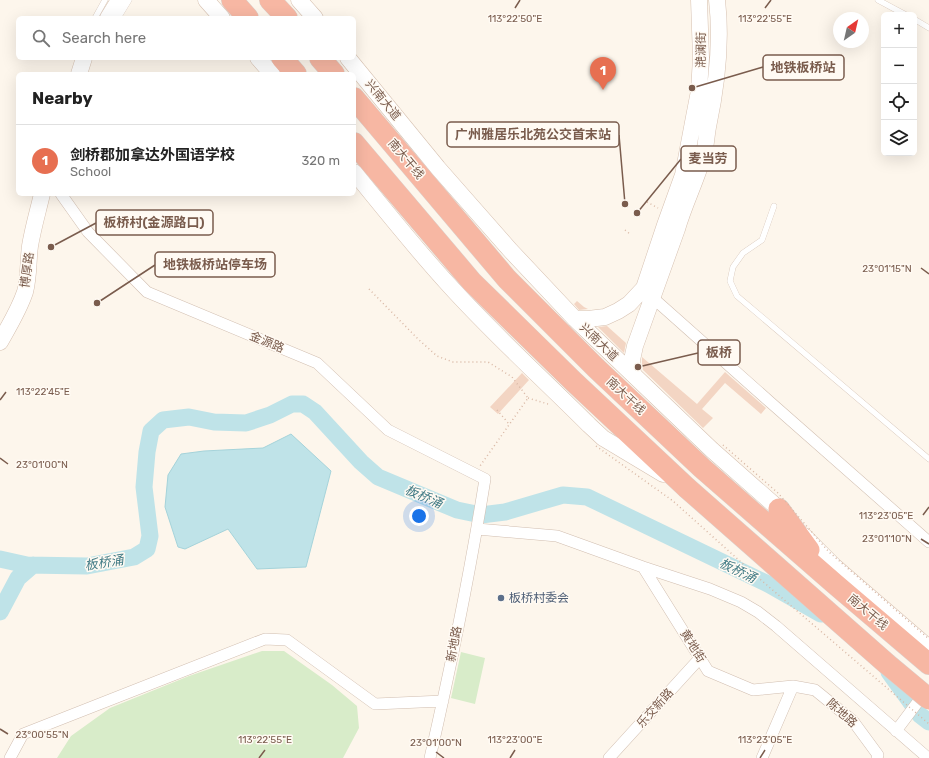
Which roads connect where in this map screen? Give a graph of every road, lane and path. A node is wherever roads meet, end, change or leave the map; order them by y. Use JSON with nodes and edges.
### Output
{"nodes":[{"id":1,"x":105,"y":0,"type":"edge"},
{"id":2,"x":119,"y":0,"type":"edge"},
{"id":3,"x":129,"y":0,"type":"edge"},
{"id":4,"x":206,"y":0,"type":"edge"},
{"id":5,"x":232,"y":0,"type":"edge"},
{"id":6,"x":270,"y":0,"type":"edge"},
{"id":7,"x":282,"y":0,"type":"edge"},
{"id":8,"x":299,"y":0,"type":"edge"},
{"id":9,"x":699,"y":0,"type":"edge"},
{"id":10,"x":717,"y":0,"type":"edge"},
{"id":11,"x":878,"y":0,"type":"edge"},
{"id":12,"x":900,"y":12,"type":"edge"},
{"id":13,"x":96,"y":16,"type":"edge"},
{"id":14,"x":109,"y":16,"type":"edge"},
{"id":15,"x":119,"y":16,"type":"edge"},
{"id":16,"x":220,"y":16,"type":"edge"},
{"id":17,"x":246,"y":16,"type":"edge"},
{"id":18,"x":286,"y":16,"type":"edge"},
{"id":19,"x":287,"y":16,"type":"edge"},
{"id":20,"x":314,"y":16,"type":"edge"},
{"id":21,"x":917,"y":22,"type":"edge"},
{"id":22,"x":929,"y":28,"type":"edge"},
{"id":23,"x":83,"y":60,"type":"edge"},
{"id":24,"x":260,"y":60,"type":"edge"},
{"id":25,"x":284,"y":60,"type":"edge"},
{"id":26,"x":322,"y":60,"type":"edge"},
{"id":27,"x":350,"y":60,"type":"edge"},
{"id":28,"x":80,"y":72,"type":"edge"},
{"id":29,"x":270,"y":72,"type":"edge"},
{"id":30,"x":294,"y":72,"type":"edge"},
{"id":31,"x":332,"y":72,"type":"edge"},
{"id":32,"x":356,"y":100,"type":"edge"},
{"id":33,"x":693,"y":123,"type":"junction"},
{"id":34,"x":709,"y":126,"type":"junction"},
{"id":35,"x":356,"y":144,"type":"edge"},
{"id":36,"x":356,"y":174,"type":"edge"},
{"id":37,"x":41,"y":196,"type":"edge"},
{"id":38,"x":62,"y":196,"type":"edge"},
{"id":39,"x":774,"y":206,"type":"dead end"},
{"id":40,"x":671,"y":227,"type":"junction"},
{"id":41,"x":625,"y":230,"type":"dead end"},
{"id":42,"x":630,"y":234,"type":"dead end"},
{"id":43,"x":369,"y":289,"type":"dead end"},
{"id":44,"x":653,"y":298,"type":"junction"},
{"id":45,"x":576,"y":319,"type":"junction"},
{"id":46,"x":0,"y":342,"type":"edge"},
{"id":47,"x":634,"y":375,"type":"junction"},
{"id":48,"x":497,"y":410,"type":"dead end"},
{"id":49,"x":509,"y":424,"type":"junction"},
{"id":50,"x":596,"y":446,"type":"dead end"},
{"id":51,"x":712,"y":455,"type":"junction"},
{"id":52,"x":929,"y":459,"type":"edge"},
{"id":53,"x":474,"y":474,"type":"junction"},
{"id":54,"x":485,"y":479,"type":"joint"},
{"id":55,"x":687,"y":488,"type":"junction"},
{"id":56,"x":779,"y":509,"type":"junction"},
{"id":57,"x":477,"y":529,"type":"junction"},
{"id":58,"x":929,"y":542,"type":"edge"},
{"id":59,"x":643,"y":567,"type":"junction"},
{"id":60,"x":835,"y":584,"type":"junction"},
{"id":61,"x":929,"y":639,"type":"edge"},
{"id":62,"x":929,"y":648,"type":"edge"},
{"id":63,"x":700,"y":658,"type":"junction"},
{"id":64,"x":929,"y":664,"type":"edge"},
{"id":65,"x":793,"y":686,"type":"junction"},
{"id":66,"x":929,"y":687,"type":"edge"},
{"id":67,"x":816,"y":690,"type":"joint"},
{"id":68,"x":929,"y":699,"type":"edge"},
{"id":69,"x":443,"y":701,"type":"junction"},
{"id":70,"x":929,"y":724,"type":"edge"},
{"id":71,"x":896,"y":730,"type":"junction"},
{"id":72,"x":10,"y":758,"type":"edge"},
{"id":73,"x":430,"y":758,"type":"edge"},
{"id":74,"x":609,"y":758,"type":"edge"},
{"id":75,"x":762,"y":758,"type":"edge"},
{"id":76,"x":877,"y":758,"type":"edge"},
{"id":77,"x":928,"y":758,"type":"edge"}],
"edges":[{"from":1,"to":13,"type":"lane"},
{"from":2,"to":14,"type":"main road"},
{"from":3,"to":15,"type":"lane"},
{"from":4,"to":16,"type":"main road"},
{"from":5,"to":17,"type":"highway"},
{"from":6,"to":18,"type":"highway"},
{"from":7,"to":19,"type":"highway"},
{"from":8,"to":20,"type":"main road"},
{"from":9,"to":33,"type":"main road","name":"滟澜街"},
{"from":10,"to":34,"type":"main road","name":"滟澜街"},
{"from":11,"to":12,"type":"lane"},
{"from":21,"to":22,"type":"lane"},
{"from":23,"to":28,"type":"main road"},
{"from":24,"to":29,"type":"main road"},
{"from":25,"to":30,"type":"highway"},
{"from":26,"to":31,"type":"highway"},
{"from":27,"to":45,"type":"main road","name":"兴南大道"},
{"from":32,"to":51,"type":"highway","name":"南大干线"},
{"from":33,"to":34,"type":"main road"},
{"from":33,"to":40,"type":"main road","name":"滟澜街"},
{"from":34,"to":40,"type":"main road","name":"滟澜街"},
{"from":35,"to":55,"type":"highway","name":"南大干线"},
{"from":36,"to":55,"type":"main road"},
{"from":37,"to":46,"type":"main road","name":"博厚路"},
{"from":38,"to":53,"type":"street","name":"金源路"},
{"from":39,"to":52,"type":"lane"},
{"from":40,"to":44,"type":"main road"},
{"from":40,"to":45,"type":"main road"},
{"from":41,"to":42,"type":"path"},
{"from":43,"to":49,"type":"path"},
{"from":44,"to":47,"type":"main road"},
{"from":44,"to":58,"type":"street"},
{"from":45,"to":47,"type":"main road","name":"兴南大道"},
{"from":47,"to":51,"type":"main road","name":"兴南大道"},
{"from":48,"to":49,"type":"path"},
{"from":49,"to":53,"type":"path"},
{"from":50,"to":70,"type":"path","bridge":true},
{"from":51,"to":56,"type":"main road","name":"兴南大道"},
{"from":51,"to":60,"type":"highway","name":"南大干线"},
{"from":51,"to":61,"type":"path","bridge":true},
{"from":53,"to":54,"type":"street","name":"金源路"},
{"from":54,"to":57,"type":"street","name":"新地路"},
{"from":55,"to":68,"type":"highway","name":"南大干线","bridge":true},
{"from":56,"to":60,"type":"highway"},
{"from":56,"to":62,"type":"main road","name":"兴南大道"},
{"from":57,"to":59,"type":"street"},
{"from":57,"to":69,"type":"street","name":"新地路"},
{"from":59,"to":63,"type":"street","name":"黄地街"},
{"from":59,"to":71,"type":"street"},
{"from":60,"to":64,"type":"highway","name":"南大干线"},
{"from":63,"to":65,"type":"street","name":"黄地街"},
{"from":63,"to":74,"type":"street","name":"乐交新路"},
{"from":65,"to":67,"type":"street","name":"黄地街"},
{"from":65,"to":75,"type":"street"},
{"from":66,"to":71,"type":"street","bridge":true},
{"from":67,"to":76,"type":"street","name":"陈地路"},
{"from":69,"to":72,"type":"street"},
{"from":69,"to":73,"type":"street","name":"新地路"},
{"from":71,"to":77,"type":"street"}]}
